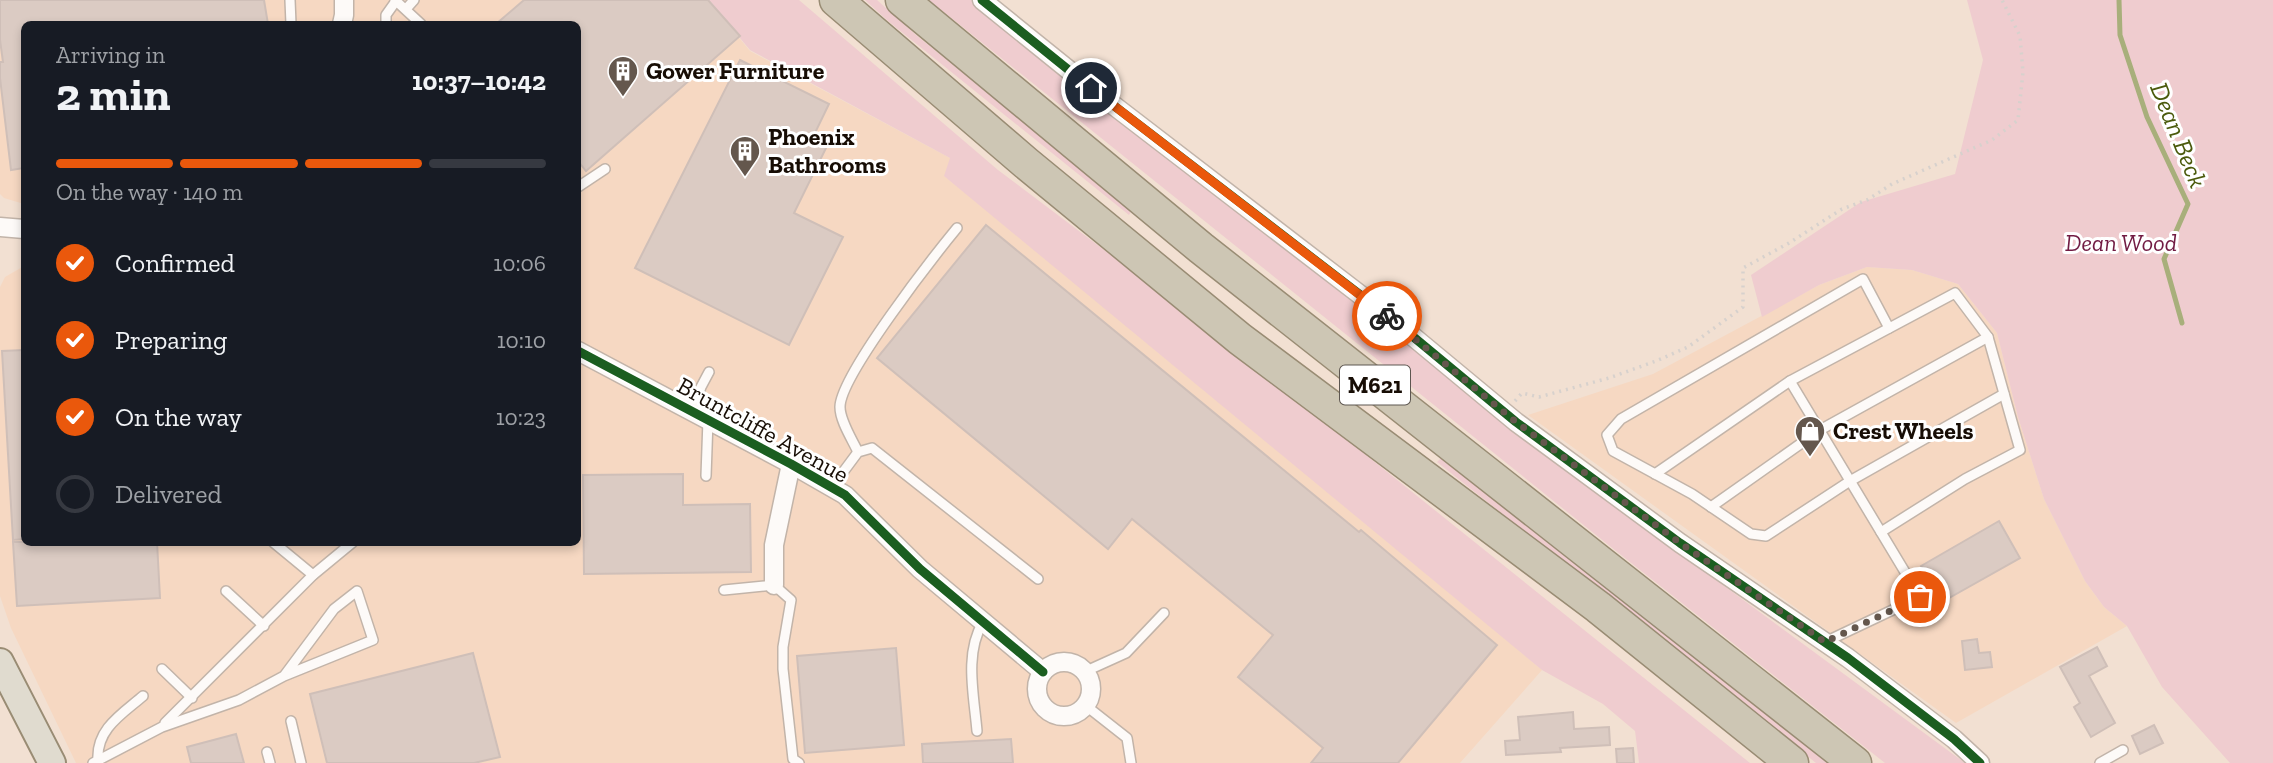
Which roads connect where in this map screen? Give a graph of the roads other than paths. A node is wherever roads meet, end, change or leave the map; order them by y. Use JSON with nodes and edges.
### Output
{"nodes":[{"id":1,"x":290,"y":0,"type":"edge"},
{"id":2,"x":344,"y":0,"type":"edge"},
{"id":3,"x":414,"y":0,"type":"edge"},
{"id":4,"x":836,"y":0,"type":"edge"},
{"id":5,"x":902,"y":0,"type":"edge"},
{"id":6,"x":982,"y":0,"type":"edge"},
{"id":7,"x":396,"y":1,"type":"edge"},
{"id":8,"x":406,"y":9,"type":"junction"},
{"id":9,"x":291,"y":21,"type":"edge"},
{"id":10,"x":343,"y":21,"type":"edge"},
{"id":11,"x":386,"y":21,"type":"edge"},
{"id":12,"x":418,"y":21,"type":"edge"},
{"id":13,"x":605,"y":169,"type":"dead end"},
{"id":14,"x":581,"y":185,"type":"edge"},
{"id":15,"x":0,"y":227,"type":"edge"},
{"id":16,"x":957,"y":228,"type":"dead end"},
{"id":17,"x":21,"y":229,"type":"edge"},
{"id":18,"x":1889,"y":328,"type":"junction"},
{"id":19,"x":1988,"y":337,"type":"junction"},
{"id":20,"x":581,"y":353,"type":"edge"},
{"id":21,"x":709,"y":372,"type":"dead end"},
{"id":22,"x":1790,"y":381,"type":"junction"},
{"id":23,"x":2004,"y":394,"type":"junction"},
{"id":24,"x":700,"y":416,"type":"junction"},
{"id":25,"x":1820,"y":430,"type":"junction"},
{"id":26,"x":858,"y":452,"type":"junction"},
{"id":27,"x":791,"y":464,"type":"junction"},
{"id":28,"x":1655,"y":474,"type":"junction"},
{"id":29,"x":706,"y":476,"type":"dead end"},
{"id":30,"x":1850,"y":481,"type":"junction"},
{"id":31,"x":832,"y":487,"type":"junction"},
{"id":32,"x":1711,"y":507,"type":"junction"},
{"id":33,"x":1881,"y":532,"type":"junction"},
{"id":34,"x":278,"y":546,"type":"edge"},
{"id":35,"x":348,"y":546,"type":"edge"},
{"id":36,"x":313,"y":575,"type":"junction"},
{"id":37,"x":1038,"y":579,"type":"dead end"},
{"id":38,"x":774,"y":585,"type":"junction"},
{"id":39,"x":724,"y":590,"type":"dead end"},
{"id":40,"x":226,"y":591,"type":"dead end"},
{"id":41,"x":1164,"y":613,"type":"dead end"},
{"id":42,"x":983,"y":622,"type":"junction"},
{"id":43,"x":264,"y":626,"type":"junction"},
{"id":44,"x":1825,"y":642,"type":"junction"},
{"id":45,"x":162,"y":669,"type":"dead end"},
{"id":46,"x":1043,"y":672,"type":"junction"},
{"id":47,"x":1084,"y":672,"type":"junction"},
{"id":48,"x":3,"y":675,"type":"edge"},
{"id":49,"x":284,"y":676,"type":"junction"},
{"id":50,"x":143,"y":696,"type":"dead end"},
{"id":51,"x":192,"y":698,"type":"junction"},
{"id":52,"x":1085,"y":705,"type":"junction"},
{"id":53,"x":291,"y":721,"type":"dead end"},
{"id":54,"x":162,"y":727,"type":"junction"},
{"id":55,"x":977,"y":731,"type":"dead end"},
{"id":56,"x":2123,"y":750,"type":"dead end"},
{"id":57,"x":267,"y":752,"type":"dead end"},
{"id":58,"x":96,"y":762,"type":"edge"},
{"id":59,"x":52,"y":763,"type":"edge"},
{"id":60,"x":270,"y":763,"type":"edge"},
{"id":61,"x":301,"y":763,"type":"edge"},
{"id":62,"x":799,"y":763,"type":"edge"},
{"id":63,"x":1131,"y":763,"type":"edge"},
{"id":64,"x":1792,"y":763,"type":"edge"},
{"id":65,"x":1855,"y":763,"type":"edge"},
{"id":66,"x":1980,"y":763,"type":"edge"},
{"id":67,"x":2100,"y":763,"type":"edge"}],
"edges":[{"from":1,"to":9,"type":"lane"},
{"from":2,"to":10,"type":"street"},
{"from":3,"to":8,"type":"lane"},
{"from":4,"to":64,"type":"highway","number":"M621"},
{"from":5,"to":65,"type":"highway","number":"M621"},
{"from":6,"to":44,"type":"street"},
{"from":7,"to":8,"type":"lane"},
{"from":7,"to":11,"type":"lane"},
{"from":8,"to":12,"type":"lane"},
{"from":13,"to":14,"type":"lane"},
{"from":15,"to":17,"type":"street"},
{"from":16,"to":26,"type":"lane"},
{"from":18,"to":19,"type":"lane"},
{"from":18,"to":22,"type":"lane"},
{"from":18,"to":28,"type":"lane"},
{"from":19,"to":23,"type":"lane"},
{"from":19,"to":25,"type":"lane"},
{"from":20,"to":24,"type":"street","name":"Bruntcliffe Avenue"},
{"from":21,"to":24,"type":"lane"},
{"from":22,"to":25,"type":"lane"},
{"from":22,"to":28,"type":"lane"},
{"from":23,"to":30,"type":"lane"},
{"from":23,"to":33,"type":"lane"},
{"from":24,"to":27,"type":"street","name":"Bruntcliffe Avenue"},
{"from":24,"to":29,"type":"lane"},
{"from":25,"to":30,"type":"lane"},
{"from":25,"to":32,"type":"lane"},
{"from":26,"to":31,"type":"lane"},
{"from":26,"to":37,"type":"lane"},
{"from":27,"to":31,"type":"street","name":"Bruntcliffe Avenue"},
{"from":27,"to":38,"type":"street"},
{"from":28,"to":32,"type":"lane"},
{"from":30,"to":32,"type":"lane"},
{"from":30,"to":33,"type":"lane"},
{"from":31,"to":42,"type":"street","name":"Bruntcliffe Avenue"},
{"from":33,"to":44,"type":"lane"},
{"from":34,"to":36,"type":"lane"},
{"from":35,"to":36,"type":"lane"},
{"from":36,"to":43,"type":"lane"},
{"from":38,"to":39,"type":"lane"},
{"from":38,"to":62,"type":"lane"},
{"from":40,"to":43,"type":"lane"},
{"from":41,"to":47,"type":"lane"},
{"from":42,"to":46,"type":"street","name":"Bruntcliffe Avenue"},
{"from":42,"to":55,"type":"lane"},
{"from":43,"to":51,"type":"lane"},
{"from":44,"to":66,"type":"street"},
{"from":45,"to":51,"type":"lane"},
{"from":46,"to":47,"type":"street"},
{"from":46,"to":52,"type":"street"},
{"from":47,"to":52,"type":"street"},
{"from":48,"to":59,"type":"main road"},
{"from":49,"to":49,"type":"lane"},
{"from":49,"to":54,"type":"lane"},
{"from":50,"to":58,"type":"lane"},
{"from":51,"to":54,"type":"lane"},
{"from":52,"to":63,"type":"lane"},
{"from":53,"to":61,"type":"lane"},
{"from":54,"to":58,"type":"lane"},
{"from":56,"to":67,"type":"lane"},
{"from":57,"to":60,"type":"lane"}]}
